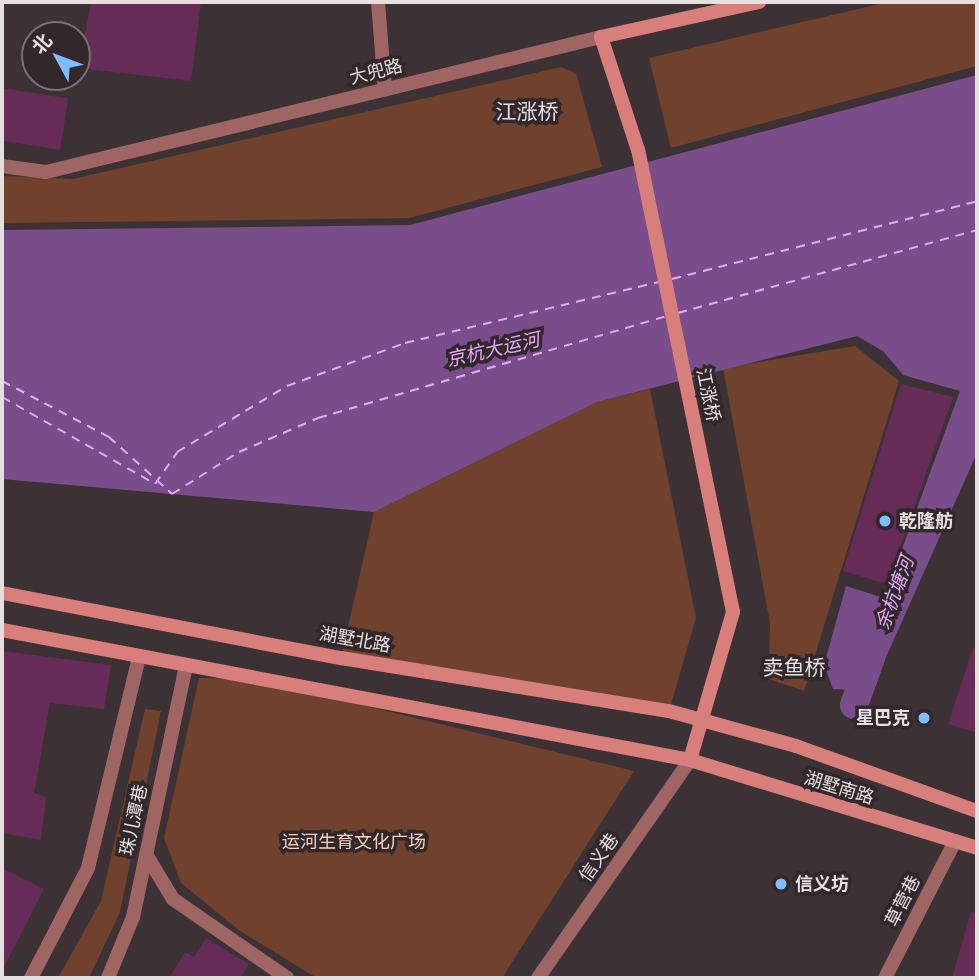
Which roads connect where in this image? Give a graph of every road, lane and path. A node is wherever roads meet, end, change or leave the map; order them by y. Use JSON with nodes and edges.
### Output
{"nodes":[{"id":1,"x":378,"y":2,"type":"edge"},
{"id":2,"x":759,"y":2,"type":"edge"},
{"id":3,"x":601,"y":37,"type":"junction"},
{"id":4,"x":385,"y":90,"type":"junction"},
{"id":5,"x":2,"y":166,"type":"edge"},
{"id":6,"x":2,"y":593,"type":"edge"},
{"id":7,"x":2,"y":630,"type":"edge"},
{"id":8,"x":139,"y":657,"type":"junction"},
{"id":9,"x":186,"y":666,"type":"junction"},
{"id":10,"x":702,"y":722,"type":"junction"},
{"id":11,"x":690,"y":760,"type":"junction"},
{"id":12,"x":977,"y":811,"type":"edge"},
{"id":13,"x":955,"y":841,"type":"junction"},
{"id":14,"x":977,"y":848,"type":"edge"},
{"id":15,"x":147,"y":856,"type":"junction"},
{"id":16,"x":31,"y":978,"type":"edge"},
{"id":17,"x":108,"y":978,"type":"edge"},
{"id":18,"x":287,"y":978,"type":"edge"},
{"id":19,"x":538,"y":978,"type":"edge"},
{"id":20,"x":885,"y":978,"type":"edge"}],
"edges":[{"from":1,"to":4,"type":"street"},
{"from":2,"to":3,"type":"main road","name":"大兜路"},
{"from":3,"to":4,"type":"street","name":"大兜路"},
{"from":3,"to":10,"type":"main road","name":"江涨桥"},
{"from":4,"to":5,"type":"street","name":"大兜路"},
{"from":6,"to":10,"type":"main road","name":"湖墅北路"},
{"from":7,"to":8,"type":"main road"},
{"from":8,"to":9,"type":"main road"},
{"from":8,"to":16,"type":"street"},
{"from":9,"to":11,"type":"main road"},
{"from":9,"to":15,"type":"street","name":"珠儿潭巷"},
{"from":10,"to":11,"type":"main road","name":"江涨桥"},
{"from":10,"to":12,"type":"main road","name":"湖墅南路"},
{"from":11,"to":13,"type":"main road","name":"湖墅南路"},
{"from":11,"to":19,"type":"street","name":"信义巷"},
{"from":13,"to":14,"type":"main road","name":"湖墅南路"},
{"from":13,"to":20,"type":"street","name":"草营巷"},
{"from":15,"to":17,"type":"street","name":"珠儿潭巷"},
{"from":15,"to":18,"type":"street"}]}
